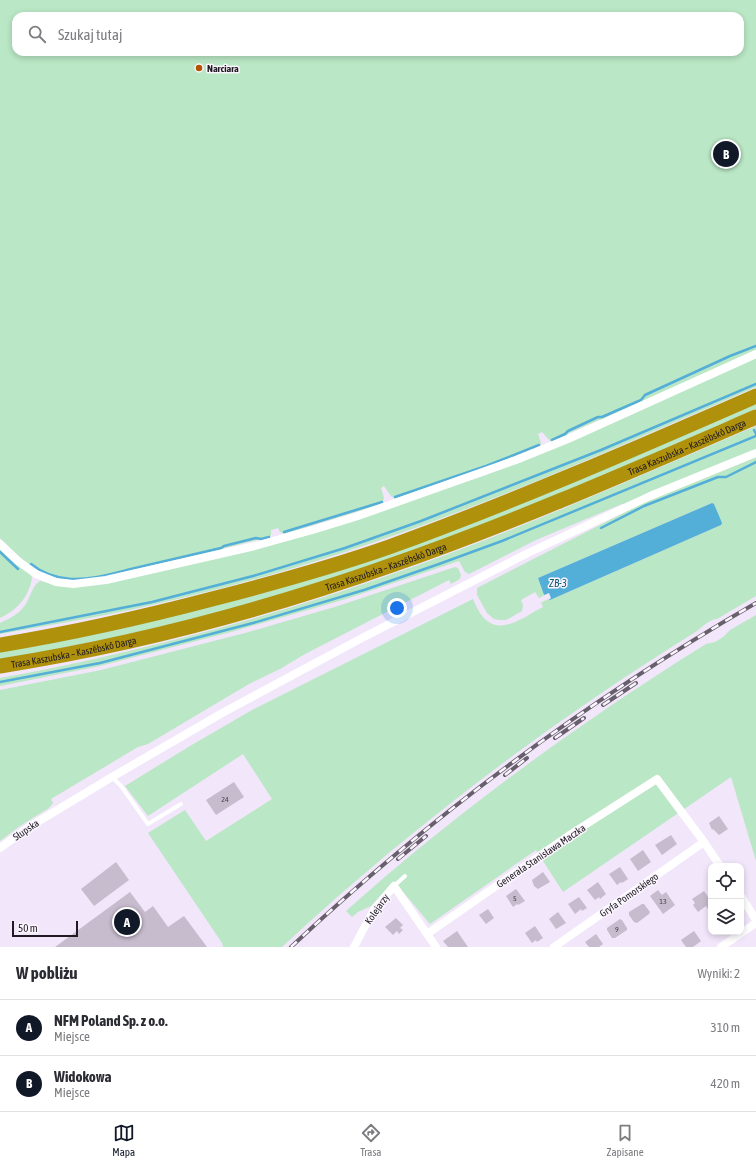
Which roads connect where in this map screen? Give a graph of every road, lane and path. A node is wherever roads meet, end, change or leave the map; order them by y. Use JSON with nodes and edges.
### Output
{"nodes":[{"id":1,"x":756,"y":354,"type":"edge"},
{"id":2,"x":756,"y":396,"type":"edge"},
{"id":3,"x":756,"y":416,"type":"edge"},
{"id":4,"x":756,"y":453,"type":"edge"},
{"id":5,"x":0,"y":544,"type":"edge"},
{"id":6,"x":0,"y":645,"type":"edge"},
{"id":7,"x":0,"y":666,"type":"edge"},
{"id":8,"x":112,"y":777,"type":"junction"},
{"id":9,"x":181,"y":804,"type":"dead end"},
{"id":10,"x":704,"y":842,"type":"junction"},
{"id":11,"x":0,"y":848,"type":"edge"},
{"id":12,"x":718,"y":863,"type":"edge"},
{"id":13,"x":405,"y":876,"type":"dead end"},
{"id":14,"x":394,"y":886,"type":"junction"},
{"id":15,"x":743,"y":899,"type":"edge"},
{"id":16,"x":756,"y":921,"type":"edge"},
{"id":17,"x":427,"y":934,"type":"junction"},
{"id":18,"x":354,"y":947,"type":"edge"},
{"id":19,"x":436,"y":947,"type":"edge"},
{"id":20,"x":554,"y":947,"type":"edge"},
{"id":21,"x":721,"y":947,"type":"edge"}],
"edges":[{"from":1,"to":5,"type":"street"},
{"from":2,"to":6,"type":"highway","name":"Trasa Kaszubska – Kaszëbskô Darga"},
{"from":3,"to":7,"type":"highway","name":"Trasa Kaszubska – Kaszëbskô Darga"},
{"from":4,"to":8,"type":"street","name":"Słupska"},
{"from":8,"to":9,"type":"lane"},
{"from":8,"to":11,"type":"street","name":"Słupska"},
{"from":10,"to":12,"type":"street"},
{"from":10,"to":17,"type":"street","name":"Generała Stanisława Maczka"},
{"from":10,"to":20,"type":"street","name":"Gryfa Pomorskiego"},
{"from":13,"to":14,"type":"lane","name":"Kolejarzy"},
{"from":14,"to":17,"type":"street"},
{"from":14,"to":18,"type":"street","name":"Kolejarzy"},
{"from":15,"to":16,"type":"street"},
{"from":16,"to":21,"type":"street"},
{"from":17,"to":19,"type":"street"}]}
